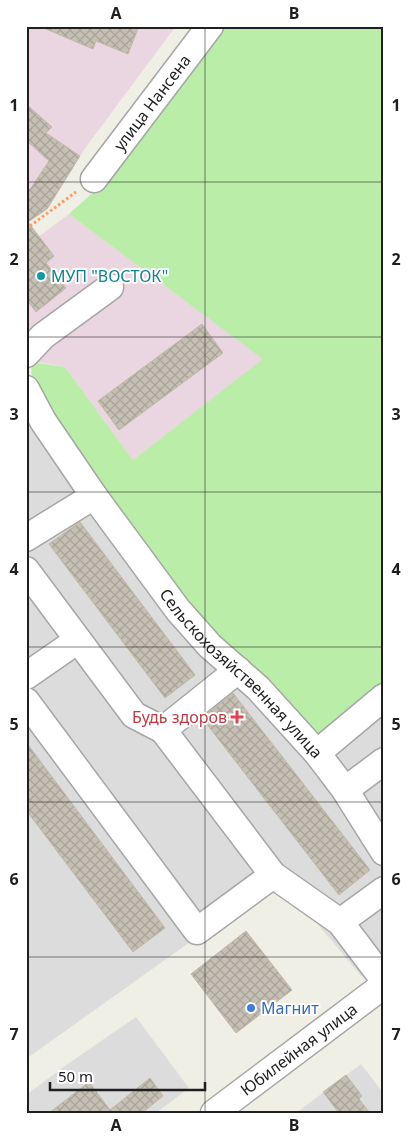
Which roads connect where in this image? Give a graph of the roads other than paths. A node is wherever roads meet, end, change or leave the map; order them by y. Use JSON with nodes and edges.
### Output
{"nodes":[{"id":1,"x":210,"y":26,"type":"edge"},
{"id":2,"x":94,"y":179,"type":"road end"},
{"id":3,"x":110,"y":287,"type":"dead end"},
{"id":4,"x":26,"y":354,"type":"edge"},
{"id":5,"x":26,"y":389,"type":"edge"},
{"id":6,"x":94,"y":496,"type":"junction"},
{"id":7,"x":26,"y":538,"type":"edge"},
{"id":8,"x":26,"y":570,"type":"edge"},
{"id":9,"x":78,"y":640,"type":"junction"},
{"id":10,"x":238,"y":670,"type":"junction"},
{"id":11,"x":26,"y":676,"type":"edge"},
{"id":12,"x":384,"y":697,"type":"edge"},
{"id":13,"x":26,"y":701,"type":"edge"},
{"id":14,"x":164,"y":730,"type":"junction"},
{"id":15,"x":317,"y":753,"type":"junction"},
{"id":16,"x":384,"y":761,"type":"edge"},
{"id":17,"x":345,"y":790,"type":"junction"},
{"id":18,"x":384,"y":852,"type":"edge"},
{"id":19,"x":273,"y":875,"type":"junction"},
{"id":20,"x":384,"y":890,"type":"edge"},
{"id":21,"x":340,"y":922,"type":"junction"},
{"id":22,"x":384,"y":980,"type":"edge"},
{"id":23,"x":384,"y":985,"type":"edge"},
{"id":24,"x":214,"y":1113,"type":"edge"}],
"edges":[{"from":1,"to":2,"type":"street","name":"улица Нансена"},
{"from":3,"to":4,"type":"street"},
{"from":5,"to":6,"type":"street","name":"Сельскохозяйственная улица"},
{"from":6,"to":7,"type":"street"},
{"from":6,"to":10,"type":"street","name":"Сельскохозяйственная улица"},
{"from":8,"to":9,"type":"street"},
{"from":9,"to":11,"type":"street"},
{"from":9,"to":14,"type":"street"},
{"from":10,"to":14,"type":"street"},
{"from":10,"to":15,"type":"street","name":"Сельскохозяйственная улица"},
{"from":12,"to":15,"type":"street"},
{"from":13,"to":19,"type":"street"},
{"from":14,"to":19,"type":"street"},
{"from":15,"to":17,"type":"street","name":"Сельскохозяйственная улица"},
{"from":16,"to":17,"type":"street"},
{"from":17,"to":18,"type":"street","name":"Сельскохозяйственная улица"},
{"from":19,"to":21,"type":"street"},
{"from":20,"to":21,"type":"street"},
{"from":21,"to":22,"type":"street"},
{"from":23,"to":24,"type":"street","name":"Юбилейная улица"}]}
